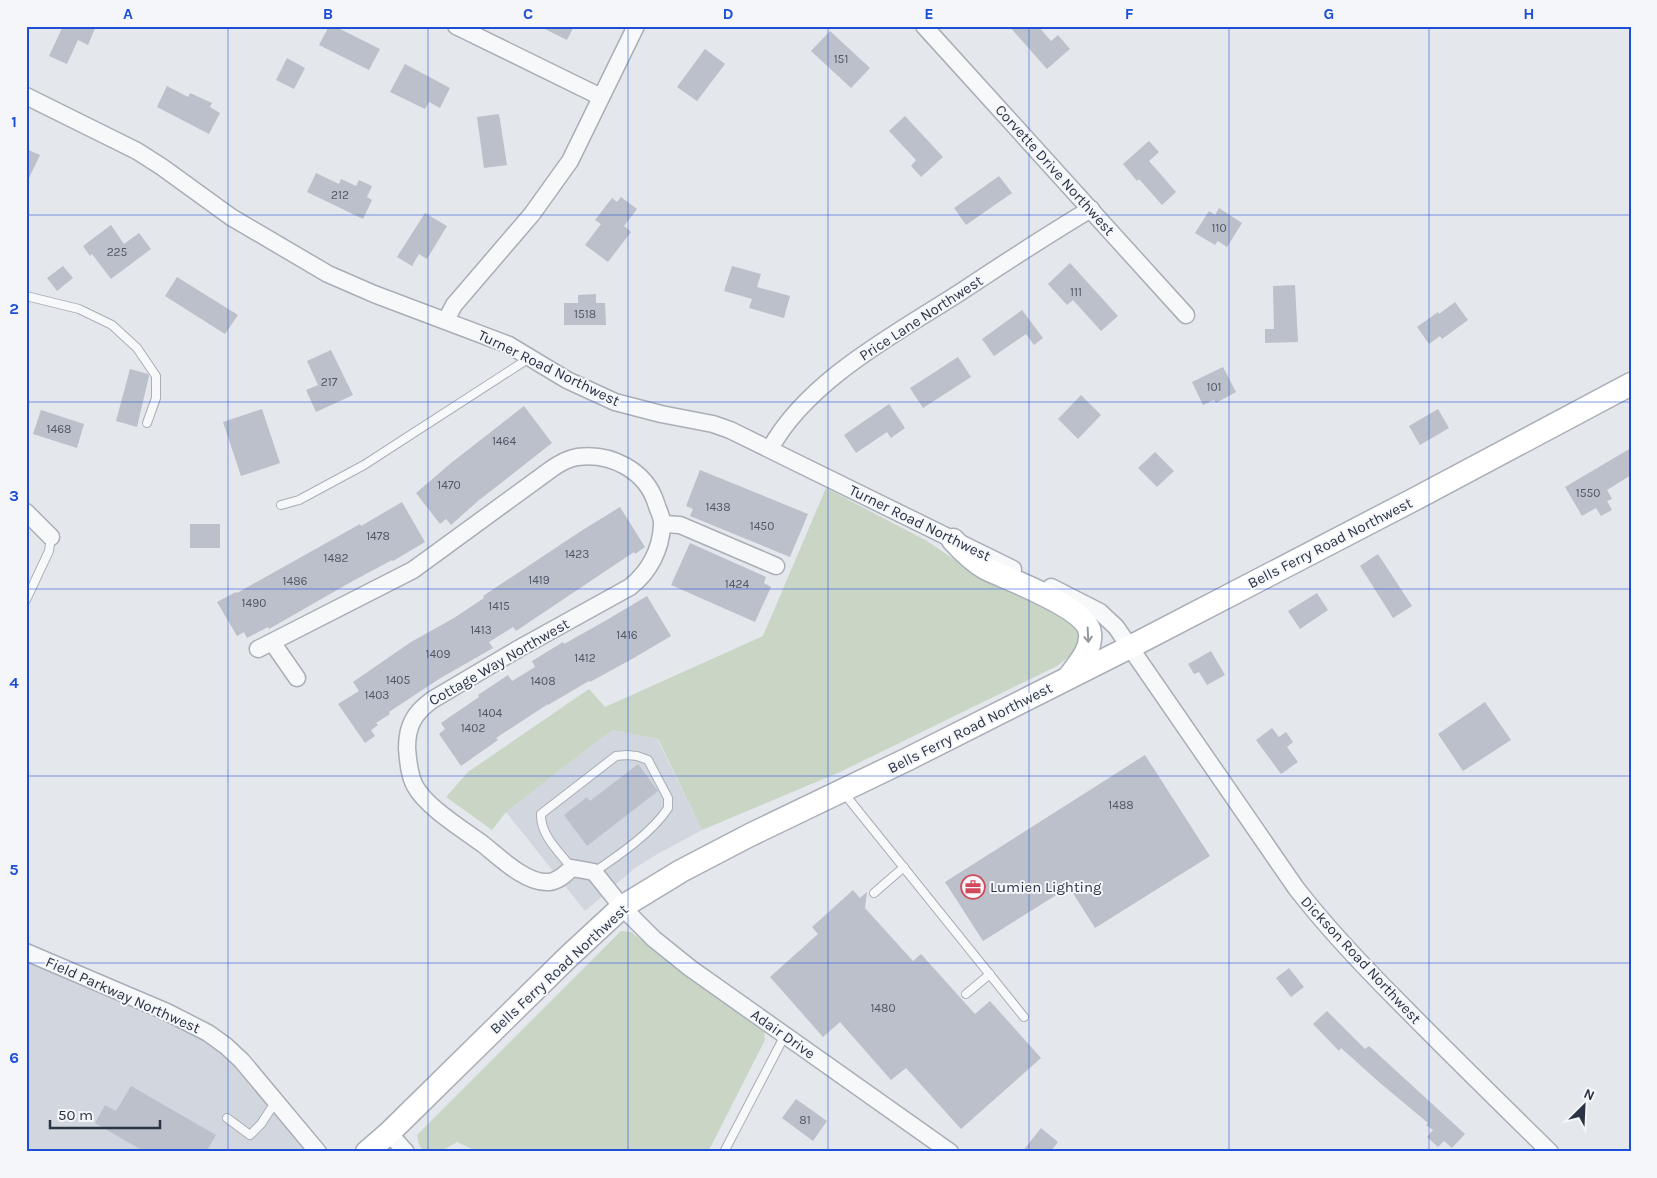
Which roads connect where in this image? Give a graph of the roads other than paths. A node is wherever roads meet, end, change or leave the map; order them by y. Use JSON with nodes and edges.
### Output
{"nodes":[{"id":1,"x":456,"y":26,"type":"edge"},
{"id":2,"x":636,"y":26,"type":"edge"},
{"id":3,"x":924,"y":26,"type":"edge"},
{"id":4,"x":26,"y":96,"type":"edge"},
{"id":5,"x":602,"y":97,"type":"junction"},
{"id":6,"x":1090,"y":209,"type":"junction"},
{"id":7,"x":26,"y":296,"type":"edge"},
{"id":8,"x":1186,"y":314,"type":"dead end"},
{"id":9,"x":446,"y":320,"type":"junction"},
{"id":10,"x":531,"y":357,"type":"junction"},
{"id":11,"x":1631,"y":384,"type":"edge"},
{"id":12,"x":147,"y":423,"type":"dead end"},
{"id":13,"x":770,"y":449,"type":"junction"},
{"id":14,"x":281,"y":505,"type":"dead end"},
{"id":15,"x":26,"y":512,"type":"edge"},
{"id":16,"x":663,"y":524,"type":"junction"},
{"id":17,"x":51,"y":537,"type":"joint"},
{"id":18,"x":953,"y":540,"type":"junction"},
{"id":19,"x":776,"y":566,"type":"dead end"},
{"id":20,"x":26,"y":600,"type":"edge"},
{"id":21,"x":1130,"y":647,"type":"junction"},
{"id":22,"x":297,"y":678,"type":"dead end"},
{"id":23,"x":1069,"y":678,"type":"junction"},
{"id":24,"x":842,"y":790,"type":"junction"},
{"id":25,"x":904,"y":867,"type":"junction"},
{"id":26,"x":572,"y":868,"type":"junction"},
{"id":27,"x":594,"y":872,"type":"junction"},
{"id":28,"x":874,"y":893,"type":"dead end"},
{"id":29,"x":622,"y":908,"type":"junction"},
{"id":30,"x":26,"y":952,"type":"edge"},
{"id":31,"x":990,"y":974,"type":"junction"},
{"id":32,"x":966,"y":994,"type":"dead end"},
{"id":33,"x":1024,"y":1017,"type":"dead end"},
{"id":34,"x":785,"y":1035,"type":"junction"},
{"id":35,"x":276,"y":1101,"type":"junction"},
{"id":36,"x":227,"y":1118,"type":"dead end"},
{"id":37,"x":389,"y":1132,"type":"junction"},
{"id":38,"x":318,"y":1152,"type":"edge"},
{"id":39,"x":367,"y":1152,"type":"edge"},
{"id":40,"x":406,"y":1152,"type":"edge"},
{"id":41,"x":724,"y":1152,"type":"edge"},
{"id":42,"x":950,"y":1152,"type":"edge"},
{"id":43,"x":1550,"y":1152,"type":"edge"}],
"edges":[{"from":1,"to":5,"type":"street"},
{"from":2,"to":5,"type":"street"},
{"from":3,"to":6,"type":"street","name":"Corvette Drive Northwest"},
{"from":4,"to":9,"type":"street","name":"Turner Road Northwest"},
{"from":5,"to":9,"type":"street"},
{"from":6,"to":8,"type":"street","name":"Corvette Drive Northwest"},
{"from":6,"to":13,"type":"street","name":"Price Lane Northwest"},
{"from":7,"to":12,"type":"lane"},
{"from":9,"to":10,"type":"street","name":"Turner Road Northwest"},
{"from":10,"to":13,"type":"street","name":"Turner Road Northwest"},
{"from":10,"to":14,"type":"lane"},
{"from":11,"to":21,"type":"main road","name":"Bells Ferry Road Northwest"},
{"from":13,"to":18,"type":"street","name":"Turner Road Northwest"},
{"from":15,"to":17,"type":"street"},
{"from":16,"to":19,"type":"street"},
{"from":16,"to":22,"type":"street","name":"Cottage Way Northwest"},
{"from":16,"to":26,"type":"street","name":"Cottage Way Northwest"},
{"from":17,"to":20,"type":"lane"},
{"from":18,"to":21,"type":"street","name":"Turner Road Northwest"},
{"from":18,"to":23,"type":"main road","one_way":true},
{"from":21,"to":23,"type":"main road","name":"Bells Ferry Road Northwest"},
{"from":21,"to":43,"type":"street","name":"Dickson Road Northwest"},
{"from":23,"to":24,"type":"main road","name":"Bells Ferry Road Northwest"},
{"from":24,"to":25,"type":"lane"},
{"from":24,"to":29,"type":"main road","name":"Bells Ferry Road Northwest"},
{"from":25,"to":28,"type":"lane"},
{"from":25,"to":31,"type":"lane"},
{"from":26,"to":27,"type":"street"},
{"from":26,"to":27,"type":"lane"},
{"from":27,"to":29,"type":"street"},
{"from":29,"to":34,"type":"street","name":"Adair Drive"},
{"from":29,"to":37,"type":"main road","name":"Bells Ferry Road Northwest"},
{"from":30,"to":35,"type":"street","name":"Field Parkway Northwest"},
{"from":31,"to":32,"type":"lane"},
{"from":31,"to":33,"type":"lane"},
{"from":34,"to":41,"type":"lane"},
{"from":34,"to":42,"type":"street","name":"Adair Drive"},
{"from":35,"to":36,"type":"lane"},
{"from":35,"to":38,"type":"street","name":"Field Parkway Northwest"},
{"from":37,"to":39,"type":"main road","name":"Bells Ferry Road Northwest"},
{"from":37,"to":40,"type":"street"}]}
